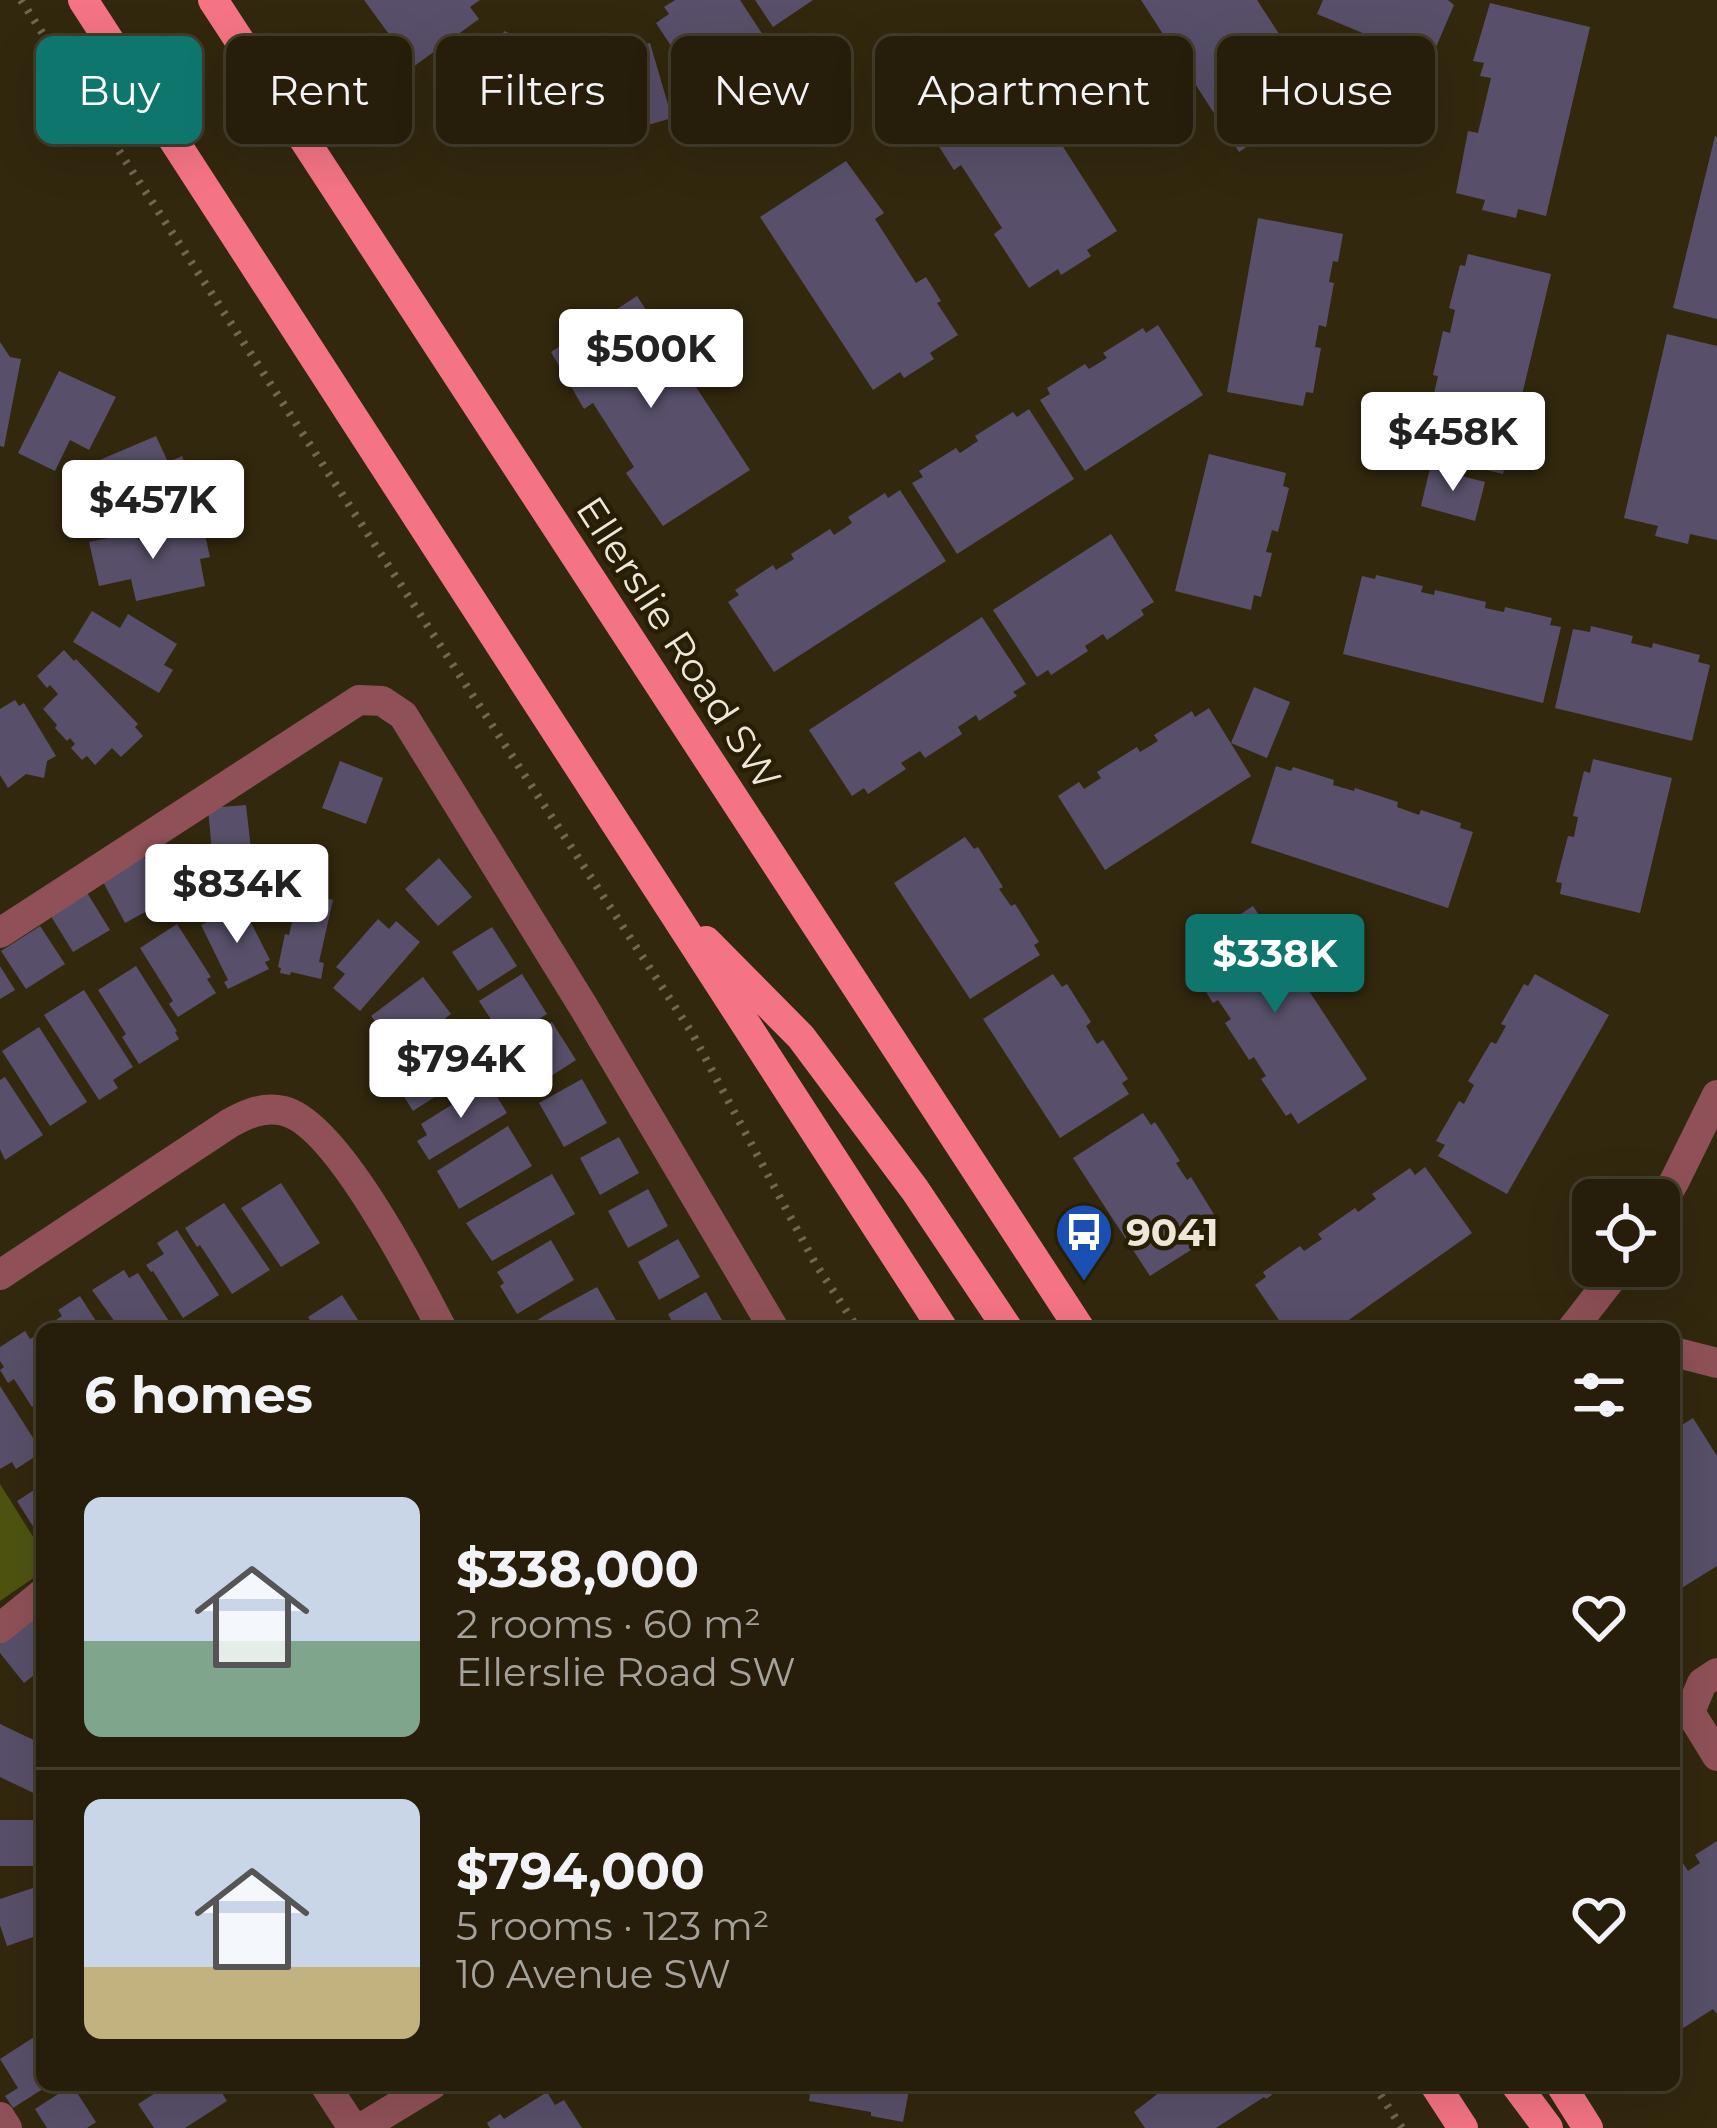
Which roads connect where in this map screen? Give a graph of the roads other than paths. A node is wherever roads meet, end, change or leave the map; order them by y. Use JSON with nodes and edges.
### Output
{"nodes":[{"id":1,"x":82,"y":0,"type":"edge"},
{"id":2,"x":213,"y":0,"type":"edge"},
{"id":3,"x":659,"y":894,"type":"junction"},
{"id":4,"x":0,"y":933,"type":"edge"},
{"id":5,"x":1717,"y":1094,"type":"edge"},
{"id":6,"x":1675,"y":1179,"type":"edge"},
{"id":7,"x":0,"y":1275,"type":"edge"},
{"id":8,"x":1609,"y":1287,"type":"edge"},
{"id":9,"x":439,"y":1323,"type":"edge"},
{"id":10,"x":770,"y":1323,"type":"edge"},
{"id":11,"x":939,"y":1323,"type":"edge"},
{"id":12,"x":1004,"y":1323,"type":"edge"},
{"id":13,"x":1076,"y":1323,"type":"edge"},
{"id":14,"x":1588,"y":1323,"type":"edge"},
{"id":15,"x":1680,"y":1354,"type":"edge"},
{"id":16,"x":1717,"y":1363,"type":"edge"},
{"id":17,"x":36,"y":1599,"type":"edge"},
{"id":18,"x":0,"y":1628,"type":"edge"},
{"id":19,"x":1717,"y":1673,"type":"edge"},
{"id":20,"x":1717,"y":1756,"type":"edge"},
{"id":21,"x":329,"y":2091,"type":"edge"},
{"id":22,"x":422,"y":2091,"type":"edge"},
{"id":23,"x":1439,"y":2091,"type":"edge"},
{"id":24,"x":1521,"y":2091,"type":"edge"},
{"id":25,"x":1565,"y":2091,"type":"edge"},
{"id":26,"x":0,"y":2117,"type":"edge"},
{"id":27,"x":7,"y":2128,"type":"edge"},
{"id":28,"x":357,"y":2128,"type":"edge"},
{"id":29,"x":1463,"y":2128,"type":"edge"},
{"id":30,"x":1549,"y":2128,"type":"edge"},
{"id":31,"x":1588,"y":2128,"type":"edge"}],
"edges":[{"from":1,"to":3,"type":"main road"},
{"from":2,"to":13,"type":"main road","name":"Ellerslie Road SW"},
{"from":3,"to":11,"type":"main road"},
{"from":3,"to":12,"type":"main road"},
{"from":4,"to":10,"type":"street"},
{"from":5,"to":6,"type":"street"},
{"from":7,"to":9,"type":"street"},
{"from":8,"to":14,"type":"street"},
{"from":15,"to":16,"type":"street"},
{"from":17,"to":18,"type":"street"},
{"from":19,"to":20,"type":"street"},
{"from":21,"to":28,"type":"street"},
{"from":22,"to":28,"type":"street"},
{"from":23,"to":29,"type":"main road"},
{"from":24,"to":30,"type":"main road"},
{"from":25,"to":31,"type":"main road"},
{"from":26,"to":27,"type":"street"}]}
